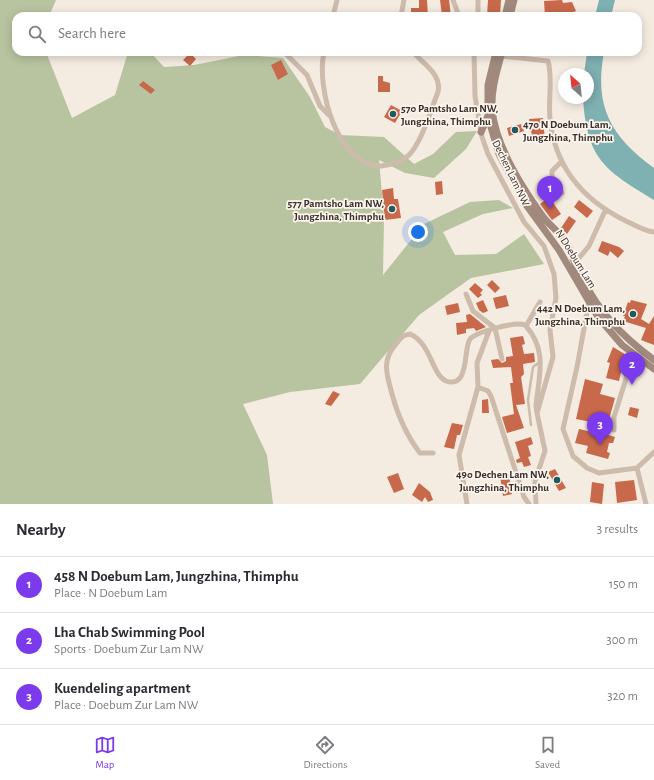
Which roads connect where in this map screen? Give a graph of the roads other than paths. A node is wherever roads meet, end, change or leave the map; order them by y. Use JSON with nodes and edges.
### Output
{"nodes":[{"id":1,"x":337,"y":0,"type":"edge"},
{"id":2,"x":404,"y":0,"type":"edge"},
{"id":3,"x":453,"y":0,"type":"edge"},
{"id":4,"x":478,"y":0,"type":"edge"},
{"id":5,"x":509,"y":0,"type":"edge"},
{"id":6,"x":514,"y":0,"type":"edge"},
{"id":7,"x":334,"y":12,"type":"edge"},
{"id":8,"x":402,"y":12,"type":"edge"},
{"id":9,"x":458,"y":12,"type":"edge"},
{"id":10,"x":478,"y":12,"type":"edge"},
{"id":11,"x":506,"y":12,"type":"edge"},
{"id":12,"x":511,"y":12,"type":"edge"},
{"id":13,"x":288,"y":56,"type":"edge"},
{"id":14,"x":324,"y":56,"type":"edge"},
{"id":15,"x":417,"y":56,"type":"edge"},
{"id":16,"x":473,"y":56,"type":"edge"},
{"id":17,"x":499,"y":56,"type":"edge"},
{"id":18,"x":499,"y":56,"type":"edge"},
{"id":19,"x":517,"y":56,"type":"edge"},
{"id":20,"x":330,"y":116,"type":"junction"},
{"id":21,"x":488,"y":117,"type":"junction"},
{"id":22,"x":481,"y":132,"type":"junction"},
{"id":23,"x":561,"y":162,"type":"junction"},
{"id":24,"x":562,"y":193,"type":"dead end"},
{"id":25,"x":605,"y":211,"type":"junction"},
{"id":26,"x":654,"y":232,"type":"edge"},
{"id":27,"x":575,"y":263,"type":"junction"},
{"id":28,"x":569,"y":269,"type":"junction"},
{"id":29,"x":466,"y":294,"type":"dead end"},
{"id":30,"x":589,"y":301,"type":"junction"},
{"id":31,"x":540,"y":302,"type":"dead end"},
{"id":32,"x":526,"y":326,"type":"junction"},
{"id":33,"x":496,"y":328,"type":"junction"},
{"id":34,"x":489,"y":331,"type":"junction"},
{"id":35,"x":635,"y":356,"type":"junction"},
{"id":36,"x":502,"y":359,"type":"dead end"},
{"id":37,"x":654,"y":360,"type":"edge"},
{"id":38,"x":541,"y":361,"type":"junction"},
{"id":39,"x":654,"y":369,"type":"edge"},
{"id":40,"x":478,"y":387,"type":"junction"},
{"id":41,"x":537,"y":413,"type":"junction"},
{"id":42,"x":531,"y":424,"type":"dead end"},
{"id":43,"x":614,"y":430,"type":"dead end"},
{"id":44,"x":654,"y":452,"type":"edge"},
{"id":45,"x":433,"y":453,"type":"dead end"},
{"id":46,"x":637,"y":468,"type":"junction"},
{"id":47,"x":467,"y":504,"type":"edge"},
{"id":48,"x":529,"y":504,"type":"edge"},
{"id":49,"x":536,"y":504,"type":"edge"},
{"id":50,"x":646,"y":504,"type":"edge"}],
"edges":[{"from":1,"to":7,"type":"street"},
{"from":2,"to":8,"type":"street"},
{"from":3,"to":9,"type":"street"},
{"from":4,"to":10,"type":"street"},
{"from":5,"to":11,"type":"main road"},
{"from":6,"to":12,"type":"main road"},
{"from":13,"to":20,"type":"street"},
{"from":14,"to":20,"type":"street"},
{"from":15,"to":20,"type":"street"},
{"from":16,"to":22,"type":"street","name":"Dechen Lam NW"},
{"from":17,"to":21,"type":"main road","name":"N Doebum Lam"},
{"from":18,"to":27,"type":"main road","name":"N Doebum Lam"},
{"from":19,"to":23,"type":"street"},
{"from":21,"to":22,"type":"main road"},
{"from":21,"to":28,"type":"main road","name":"N Doebum Lam"},
{"from":22,"to":41,"type":"street","name":"Dechen Lam NW"},
{"from":23,"to":24,"type":"street"},
{"from":23,"to":25,"type":"street"},
{"from":25,"to":26,"type":"street"},
{"from":25,"to":27,"type":"street"},
{"from":27,"to":28,"type":"street"},
{"from":27,"to":37,"type":"main road","name":"N Doebum Lam"},
{"from":28,"to":30,"type":"main road","name":"N Doebum Lam"},
{"from":29,"to":33,"type":"street"},
{"from":30,"to":35,"type":"main road","name":"N Doebum Lam"},
{"from":30,"to":46,"type":"street"},
{"from":31,"to":32,"type":"street"},
{"from":32,"to":33,"type":"street"},
{"from":32,"to":38,"type":"street"},
{"from":33,"to":34,"type":"street"},
{"from":33,"to":36,"type":"street"},
{"from":34,"to":40,"type":"street"},
{"from":34,"to":45,"type":"street"},
{"from":35,"to":39,"type":"main road","name":"N Doebum Lam"},
{"from":35,"to":43,"type":"street"},
{"from":38,"to":41,"type":"street"},
{"from":38,"to":42,"type":"lane"},
{"from":40,"to":47,"type":"street"},
{"from":40,"to":48,"type":"street"},
{"from":41,"to":49,"type":"street","name":"Dechen Lam NW"},
{"from":44,"to":46,"type":"street"},
{"from":46,"to":50,"type":"street"}]}
